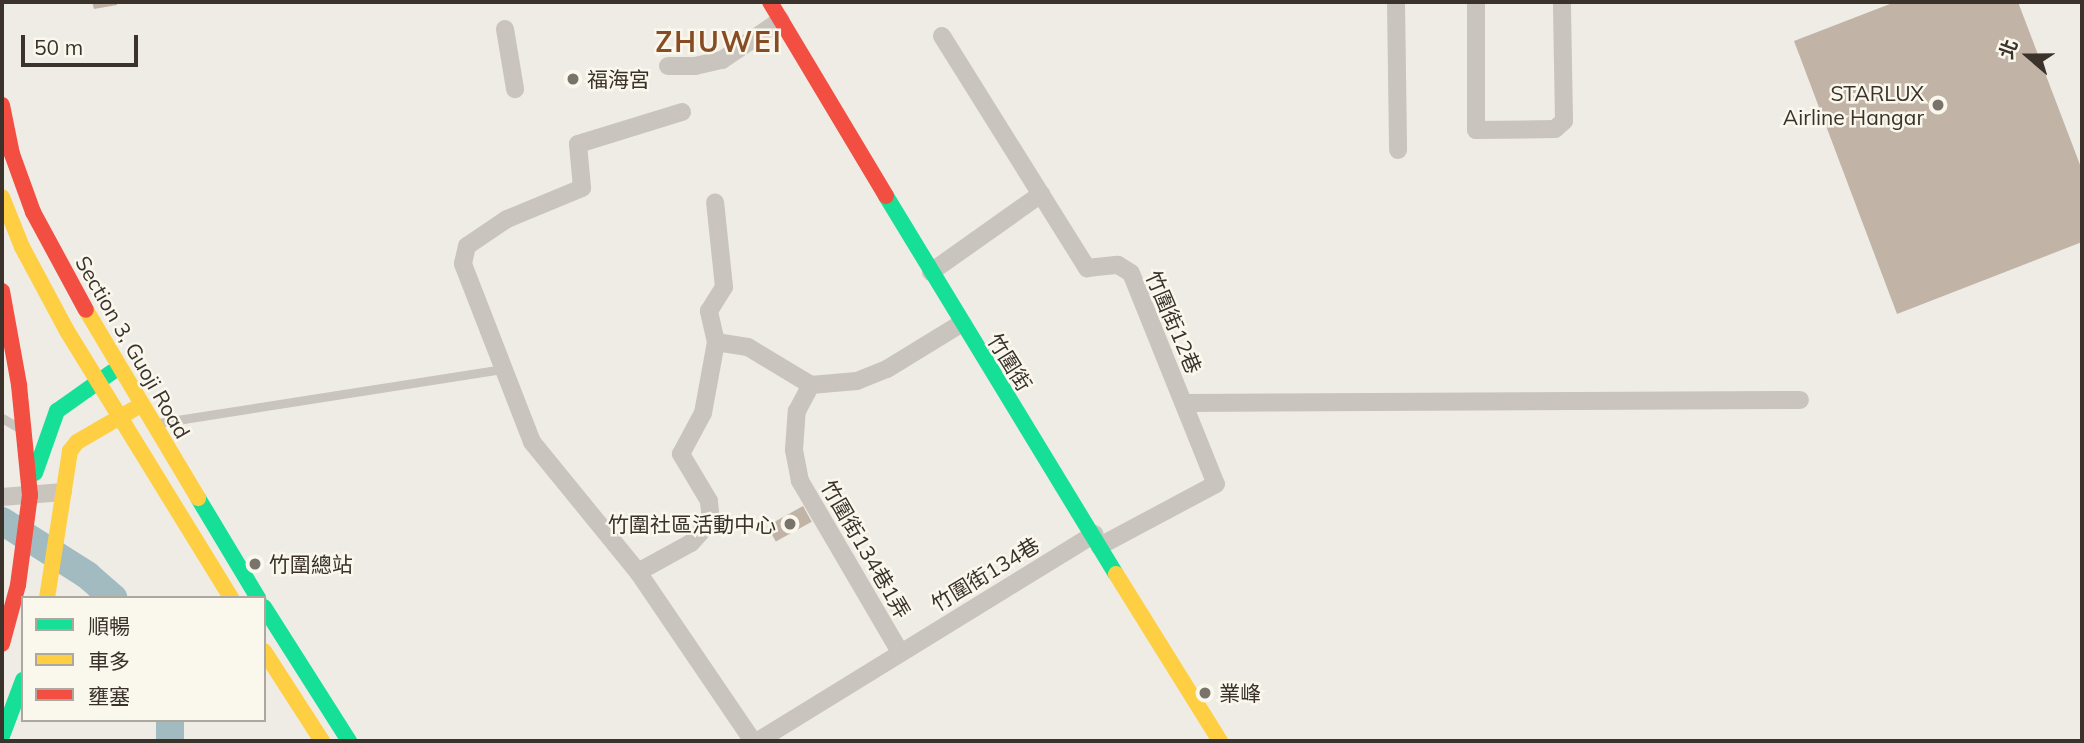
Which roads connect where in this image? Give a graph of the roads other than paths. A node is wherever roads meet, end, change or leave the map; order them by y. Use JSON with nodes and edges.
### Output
{"nodes":[{"id":1,"x":770,"y":2,"type":"edge"},
{"id":2,"x":1396,"y":2,"type":"edge"},
{"id":3,"x":1476,"y":2,"type":"edge"},
{"id":4,"x":1562,"y":2,"type":"edge"},
{"id":5,"x":781,"y":20,"type":"junction"},
{"id":6,"x":505,"y":29,"type":"dead end"},
{"id":7,"x":942,"y":36,"type":"dead end"},
{"id":8,"x":668,"y":66,"type":"dead end"},
{"id":9,"x":515,"y":89,"type":"dead end"},
{"id":10,"x":2,"y":105,"type":"edge"},
{"id":11,"x":682,"y":112,"type":"dead end"},
{"id":12,"x":1398,"y":150,"type":"dead end"},
{"id":13,"x":1041,"y":194,"type":"junction"},
{"id":14,"x":2,"y":197,"type":"edge"},
{"id":15,"x":715,"y":202,"type":"dead end"},
{"id":16,"x":931,"y":272,"type":"junction"},
{"id":17,"x":2,"y":291,"type":"edge"},
{"id":18,"x":962,"y":323,"type":"junction"},
{"id":19,"x":716,"y":342,"type":"junction"},
{"id":20,"x":119,"y":368,"type":"junction"},
{"id":21,"x":502,"y":369,"type":"junction"},
{"id":22,"x":97,"y":382,"type":"junction"},
{"id":23,"x":811,"y":385,"type":"junction"},
{"id":24,"x":1800,"y":400,"type":"dead end"},
{"id":25,"x":1184,"y":403,"type":"junction"},
{"id":26,"x":142,"y":405,"type":"junction"},
{"id":27,"x":2,"y":418,"type":"edge"},
{"id":28,"x":119,"y":418,"type":"junction"},
{"id":29,"x":153,"y":424,"type":"junction"},
{"id":30,"x":23,"y":430,"type":"junction"},
{"id":31,"x":64,"y":492,"type":"junction"},
{"id":32,"x":30,"y":495,"type":"junction"},
{"id":33,"x":2,"y":497,"type":"edge"},
{"id":34,"x":1097,"y":540,"type":"junction"},
{"id":35,"x":638,"y":572,"type":"junction"},
{"id":36,"x":49,"y":593,"type":"edge"},
{"id":37,"x":230,"y":596,"type":"edge"},
{"id":38,"x":257,"y":596,"type":"edge"},
{"id":39,"x":266,"y":610,"type":"edge"},
{"id":40,"x":2,"y":644,"type":"edge"},
{"id":41,"x":900,"y":652,"type":"junction"},
{"id":42,"x":266,"y":653,"type":"edge"},
{"id":43,"x":21,"y":685,"type":"edge"},
{"id":44,"x":2,"y":736,"type":"edge"},
{"id":45,"x":322,"y":741,"type":"edge"},
{"id":46,"x":349,"y":741,"type":"edge"},
{"id":47,"x":755,"y":741,"type":"edge"},
{"id":48,"x":1220,"y":741,"type":"edge"}],
"edges":[{"from":1,"to":5,"type":"street","name":"竹圍街"},
{"from":2,"to":12,"type":"street"},
{"from":3,"to":4,"type":"street"},
{"from":5,"to":8,"type":"street"},
{"from":5,"to":16,"type":"street","name":"竹圍街"},
{"from":6,"to":9,"type":"street"},
{"from":7,"to":13,"type":"street","name":"竹圍街12巷"},
{"from":10,"to":20,"type":"street","name":"Section 3, Guoji Road"},
{"from":11,"to":21,"type":"street"},
{"from":13,"to":16,"type":"street"},
{"from":13,"to":25,"type":"street","name":"竹圍街12巷"},
{"from":14,"to":22,"type":"street"},
{"from":15,"to":19,"type":"street"},
{"from":16,"to":18,"type":"street","name":"竹圍街"},
{"from":17,"to":30,"type":"street"},
{"from":18,"to":23,"type":"street"},
{"from":18,"to":34,"type":"street","name":"竹圍街"},
{"from":19,"to":23,"type":"street"},
{"from":19,"to":35,"type":"street"},
{"from":20,"to":22,"type":"street"},
{"from":20,"to":26,"type":"street","name":"Section 3, Guoji Road"},
{"from":21,"to":29,"type":"lane"},
{"from":21,"to":35,"type":"street"},
{"from":22,"to":28,"type":"street"},
{"from":22,"to":32,"type":"street"},
{"from":23,"to":41,"type":"street","name":"竹圍街134巷1弄"},
{"from":24,"to":25,"type":"street"},
{"from":25,"to":34,"type":"street","name":"竹圍街12巷"},
{"from":26,"to":28,"type":"street"},
{"from":26,"to":29,"type":"street","name":"Section 3, Guoji Road"},
{"from":27,"to":30,"type":"lane"},
{"from":28,"to":31,"type":"street"},
{"from":28,"to":37,"type":"street"},
{"from":29,"to":38,"type":"street","name":"Section 3, Guoji Road"},
{"from":30,"to":32,"type":"street"},
{"from":31,"to":32,"type":"street"},
{"from":31,"to":36,"type":"street"},
{"from":32,"to":33,"type":"street"},
{"from":32,"to":40,"type":"street"},
{"from":34,"to":41,"type":"street","name":"竹圍街134巷"},
{"from":34,"to":48,"type":"street","name":"竹圍街"},
{"from":35,"to":47,"type":"street"},
{"from":39,"to":46,"type":"street"},
{"from":41,"to":47,"type":"street","name":"竹圍街134巷"},
{"from":42,"to":45,"type":"street"},
{"from":43,"to":44,"type":"street"}]}
